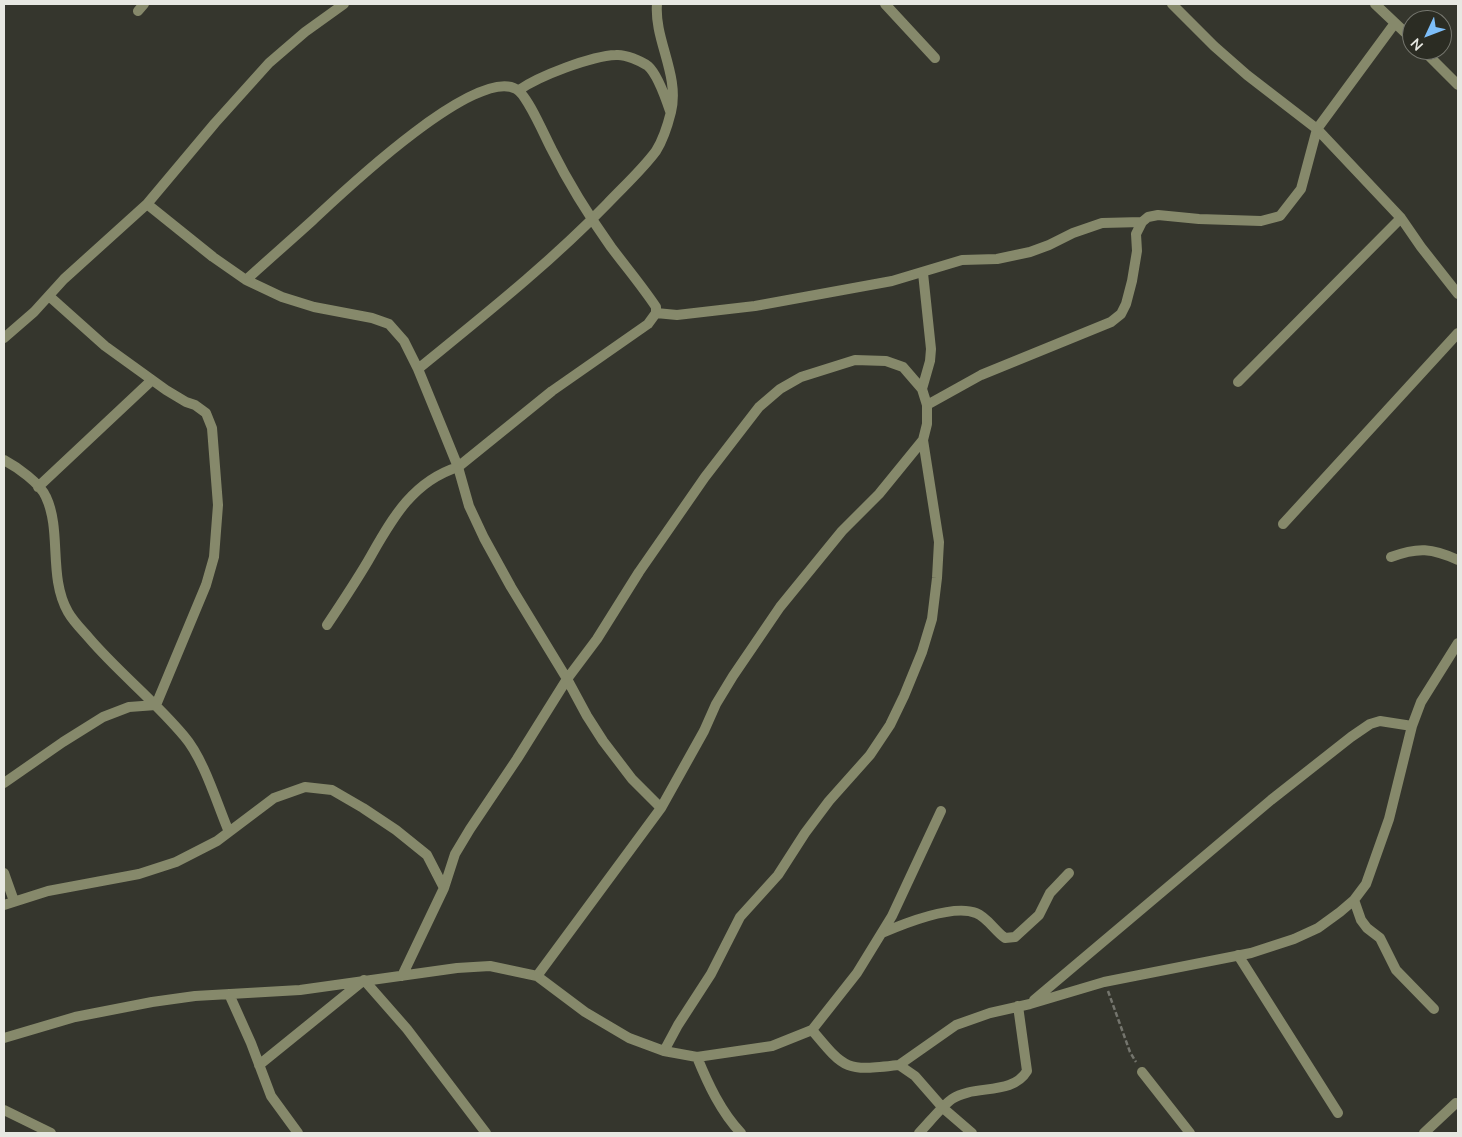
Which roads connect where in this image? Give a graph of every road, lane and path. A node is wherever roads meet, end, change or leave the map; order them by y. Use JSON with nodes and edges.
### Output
{"nodes":[{"id":1,"x":344,"y":4,"type":"edge"},
{"id":2,"x":657,"y":4,"type":"edge"},
{"id":3,"x":885,"y":4,"type":"edge"},
{"id":4,"x":1172,"y":4,"type":"edge"},
{"id":5,"x":1375,"y":4,"type":"edge"},
{"id":6,"x":1396,"y":23,"type":"junction"},
{"id":7,"x":1402,"y":29,"type":"edge"},
{"id":8,"x":935,"y":58,"type":"dead end"},
{"id":9,"x":1433,"y":60,"type":"edge"},
{"id":10,"x":1458,"y":85,"type":"edge"},
{"id":11,"x":519,"y":90,"type":"junction"},
{"id":12,"x":671,"y":112,"type":"junction"},
{"id":13,"x":1317,"y":129,"type":"junction"},
{"id":14,"x":147,"y":204,"type":"junction"},
{"id":15,"x":1401,"y":218,"type":"junction"},
{"id":16,"x":592,"y":219,"type":"junction"},
{"id":17,"x":1142,"y":222,"type":"junction"},
{"id":18,"x":923,"y":273,"type":"junction"},
{"id":19,"x":246,"y":280,"type":"junction"},
{"id":20,"x":1458,"y":294,"type":"edge"},
{"id":21,"x":49,"y":296,"type":"junction"},
{"id":22,"x":656,"y":313,"type":"junction"},
{"id":23,"x":1458,"y":333,"type":"edge"},
{"id":24,"x":4,"y":338,"type":"edge"},
{"id":25,"x":418,"y":369,"type":"junction"},
{"id":26,"x":152,"y":380,"type":"junction"},
{"id":27,"x":1238,"y":382,"type":"dead end"},
{"id":28,"x":922,"y":389,"type":"junction"},
{"id":29,"x":927,"y":405,"type":"junction"},
{"id":30,"x":923,"y":440,"type":"junction"},
{"id":31,"x":4,"y":460,"type":"edge"},
{"id":32,"x":458,"y":467,"type":"junction"},
{"id":33,"x":38,"y":487,"type":"junction"},
{"id":34,"x":1283,"y":524,"type":"dead end"},
{"id":35,"x":1390,"y":557,"type":"dead end"},
{"id":36,"x":1458,"y":560,"type":"edge"},
{"id":37,"x":327,"y":625,"type":"dead end"},
{"id":38,"x":1458,"y":643,"type":"edge"},
{"id":39,"x":567,"y":679,"type":"junction"},
{"id":40,"x":156,"y":705,"type":"junction"},
{"id":41,"x":1412,"y":726,"type":"junction"},
{"id":42,"x":4,"y":782,"type":"edge"},
{"id":43,"x":661,"y":808,"type":"junction"},
{"id":44,"x":941,"y":811,"type":"dead end"},
{"id":45,"x":229,"y":832,"type":"junction"},
{"id":46,"x":1070,"y":873,"type":"dead end"},
{"id":47,"x":4,"y":874,"type":"edge"},
{"id":48,"x":444,"y":888,"type":"junction"},
{"id":49,"x":1354,"y":900,"type":"junction"},
{"id":50,"x":14,"y":902,"type":"junction"},
{"id":51,"x":4,"y":905,"type":"edge"},
{"id":52,"x":882,"y":933,"type":"junction"},
{"id":53,"x":1238,"y":955,"type":"junction"},
{"id":54,"x":402,"y":976,"type":"junction"},
{"id":55,"x":537,"y":976,"type":"junction"},
{"id":56,"x":364,"y":980,"type":"junction"},
{"id":57,"x":1104,"y":982,"type":"junction"},
{"id":58,"x":229,"y":994,"type":"junction"},
{"id":59,"x":1030,"y":1004,"type":"junction"},
{"id":60,"x":1018,"y":1006,"type":"junction"},
{"id":61,"x":1434,"y":1009,"type":"dead end"},
{"id":62,"x":812,"y":1030,"type":"junction"},
{"id":63,"x":4,"y":1038,"type":"edge"},
{"id":64,"x":664,"y":1051,"type":"junction"},
{"id":65,"x":697,"y":1057,"type":"junction"},
{"id":66,"x":258,"y":1064,"type":"junction"},
{"id":67,"x":899,"y":1065,"type":"junction"},
{"id":68,"x":1142,"y":1072,"type":"joint"},
{"id":69,"x":1456,"y":1103,"type":"dead end"},
{"id":70,"x":943,"y":1108,"type":"junction"},
{"id":71,"x":4,"y":1110,"type":"edge"},
{"id":72,"x":1338,"y":1113,"type":"dead end"},
{"id":73,"x":51,"y":1133,"type":"edge"},
{"id":74,"x":298,"y":1133,"type":"edge"},
{"id":75,"x":486,"y":1133,"type":"edge"},
{"id":76,"x":741,"y":1133,"type":"edge"},
{"id":77,"x":919,"y":1133,"type":"edge"},
{"id":78,"x":972,"y":1133,"type":"edge"},
{"id":79,"x":1190,"y":1133,"type":"edge"},
{"id":80,"x":1424,"y":1133,"type":"edge"}],
"edges":[{"from":1,"to":14,"type":"street"},
{"from":2,"to":12,"type":"street"},
{"from":3,"to":8,"type":"street"},
{"from":4,"to":13,"type":"street"},
{"from":5,"to":6,"type":"street"},
{"from":6,"to":7,"type":"street"},
{"from":6,"to":13,"type":"street"},
{"from":9,"to":10,"type":"street"},
{"from":11,"to":12,"type":"street"},
{"from":11,"to":16,"type":"street"},
{"from":11,"to":19,"type":"street"},
{"from":12,"to":16,"type":"street"},
{"from":13,"to":15,"type":"street"},
{"from":13,"to":17,"type":"street"},
{"from":14,"to":19,"type":"street"},
{"from":14,"to":21,"type":"street"},
{"from":15,"to":20,"type":"street"},
{"from":15,"to":27,"type":"street"},
{"from":16,"to":22,"type":"street"},
{"from":16,"to":25,"type":"street"},
{"from":17,"to":18,"type":"street"},
{"from":17,"to":29,"type":"street"},
{"from":18,"to":22,"type":"street"},
{"from":18,"to":28,"type":"street"},
{"from":19,"to":25,"type":"street"},
{"from":21,"to":24,"type":"street"},
{"from":21,"to":26,"type":"street"},
{"from":22,"to":32,"type":"street"},
{"from":23,"to":34,"type":"street"},
{"from":25,"to":32,"type":"street"},
{"from":26,"to":33,"type":"street"},
{"from":26,"to":40,"type":"street"},
{"from":28,"to":29,"type":"street"},
{"from":28,"to":39,"type":"street"},
{"from":29,"to":30,"type":"street"},
{"from":30,"to":43,"type":"street"},
{"from":30,"to":64,"type":"street"},
{"from":31,"to":33,"type":"street"},
{"from":32,"to":37,"type":"street"},
{"from":32,"to":39,"type":"street"},
{"from":33,"to":40,"type":"street"},
{"from":35,"to":36,"type":"street"},
{"from":38,"to":41,"type":"street"},
{"from":39,"to":43,"type":"street"},
{"from":39,"to":48,"type":"street"},
{"from":40,"to":42,"type":"street"},
{"from":40,"to":45,"type":"street"},
{"from":41,"to":49,"type":"street"},
{"from":41,"to":59,"type":"street"},
{"from":43,"to":55,"type":"street"},
{"from":44,"to":52,"type":"street"},
{"from":45,"to":48,"type":"street"},
{"from":45,"to":50,"type":"street"},
{"from":46,"to":52,"type":"street"},
{"from":47,"to":50,"type":"street"},
{"from":48,"to":54,"type":"street"},
{"from":49,"to":53,"type":"street"},
{"from":49,"to":61,"type":"street"},
{"from":50,"to":51,"type":"street"},
{"from":52,"to":62,"type":"street"},
{"from":53,"to":57,"type":"street"},
{"from":53,"to":72,"type":"street"},
{"from":54,"to":55,"type":"street"},
{"from":54,"to":56,"type":"street"},
{"from":55,"to":64,"type":"street"},
{"from":56,"to":58,"type":"street"},
{"from":56,"to":66,"type":"street"},
{"from":56,"to":75,"type":"street"},
{"from":57,"to":59,"type":"street"},
{"from":57,"to":68,"type":"path"},
{"from":58,"to":63,"type":"street"},
{"from":58,"to":66,"type":"street"},
{"from":59,"to":60,"type":"street"},
{"from":60,"to":67,"type":"street"},
{"from":60,"to":70,"type":"street"},
{"from":62,"to":65,"type":"street"},
{"from":62,"to":67,"type":"street"},
{"from":64,"to":65,"type":"street"},
{"from":65,"to":76,"type":"street"},
{"from":66,"to":74,"type":"street"},
{"from":67,"to":70,"type":"street"},
{"from":68,"to":79,"type":"street"},
{"from":69,"to":80,"type":"street"},
{"from":70,"to":77,"type":"street"},
{"from":70,"to":78,"type":"street"},
{"from":71,"to":73,"type":"street"}]}
